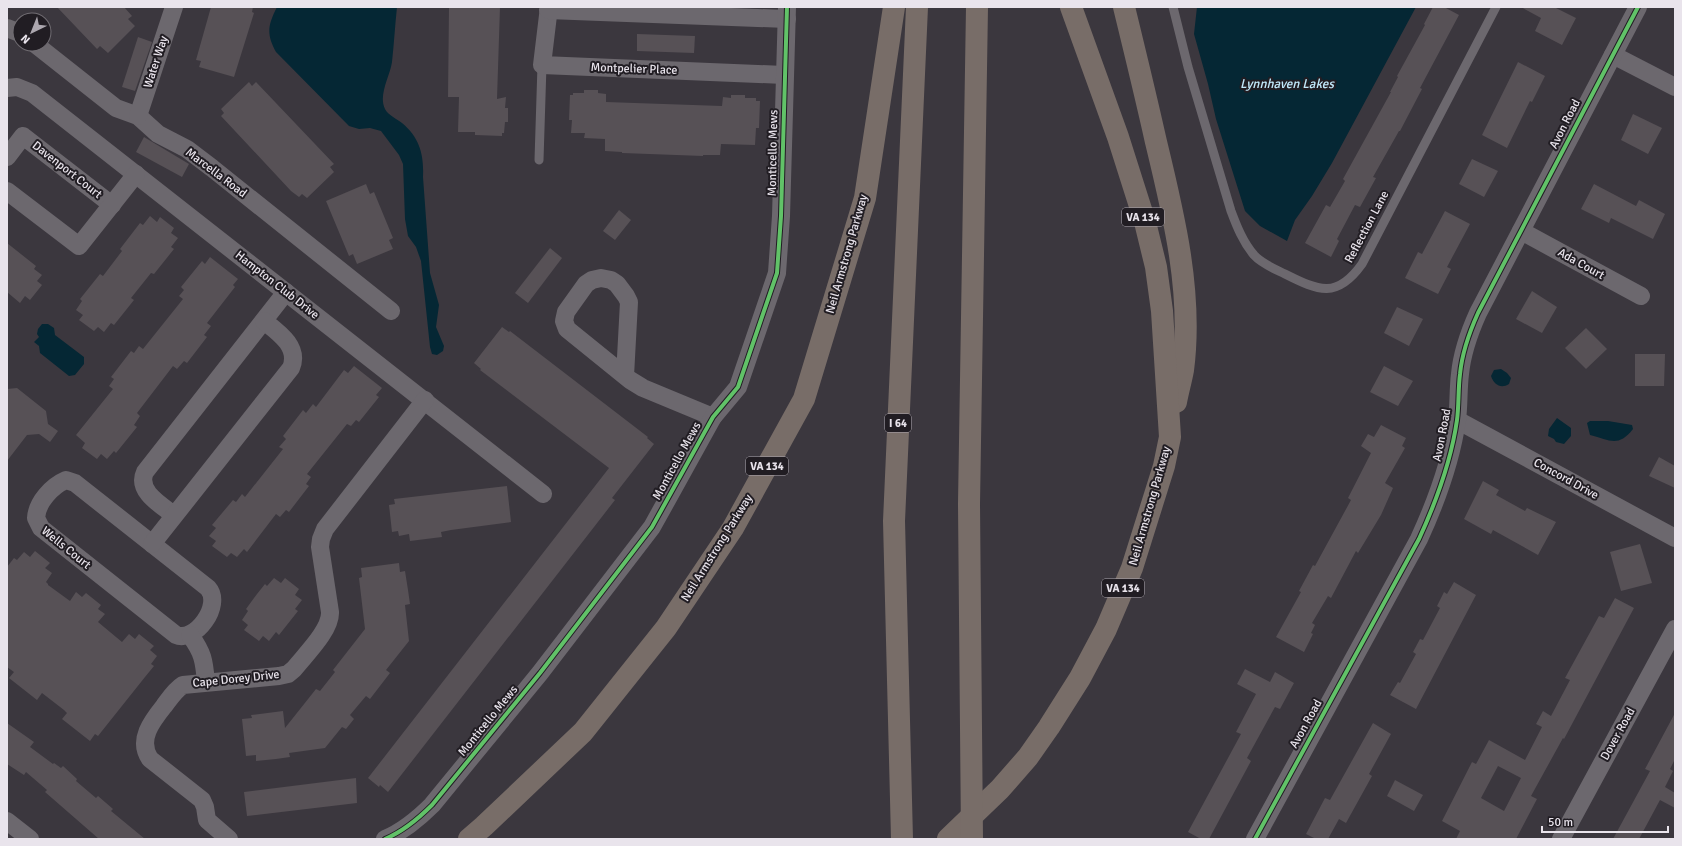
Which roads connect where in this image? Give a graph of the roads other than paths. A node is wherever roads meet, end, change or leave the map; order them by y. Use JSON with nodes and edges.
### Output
{"nodes":[{"id":1,"x":174,"y":7,"type":"edge"},
{"id":2,"x":894,"y":7,"type":"edge"},
{"id":3,"x":917,"y":7,"type":"edge"},
{"id":4,"x":977,"y":7,"type":"edge"},
{"id":5,"x":1070,"y":7,"type":"edge"},
{"id":6,"x":1124,"y":7,"type":"edge"},
{"id":7,"x":1173,"y":7,"type":"edge"},
{"id":8,"x":1496,"y":7,"type":"edge"},
{"id":9,"x":1638,"y":7,"type":"edge"},
{"id":10,"x":548,"y":9,"type":"edge"},
{"id":11,"x":787,"y":13,"type":"edge"},
{"id":12,"x":45,"y":52,"type":"edge"},
{"id":13,"x":1613,"y":55,"type":"junction"},
{"id":14,"x":542,"y":65,"type":"junction"},
{"id":15,"x":784,"y":75,"type":"junction"},
{"id":16,"x":1675,"y":87,"type":"edge"},
{"id":17,"x":7,"y":88,"type":"edge"},
{"id":18,"x":138,"y":116,"type":"junction"},
{"id":19,"x":7,"y":157,"type":"edge"},
{"id":20,"x":539,"y":160,"type":"dead end"},
{"id":21,"x":136,"y":174,"type":"junction"},
{"id":22,"x":7,"y":191,"type":"edge"},
{"id":23,"x":112,"y":205,"type":"junction"},
{"id":24,"x":1521,"y":231,"type":"junction"},
{"id":25,"x":286,"y":292,"type":"junction"},
{"id":26,"x":1641,"y":296,"type":"dead end"},
{"id":27,"x":391,"y":311,"type":"dead end"},
{"id":28,"x":264,"y":321,"type":"junction"},
{"id":29,"x":625,"y":376,"type":"junction"},
{"id":30,"x":425,"y":400,"type":"junction"},
{"id":31,"x":713,"y":417,"type":"junction"},
{"id":32,"x":1457,"y":420,"type":"junction"},
{"id":33,"x":1170,"y":437,"type":"junction"},
{"id":34,"x":543,"y":494,"type":"dead end"},
{"id":35,"x":174,"y":515,"type":"junction"},
{"id":36,"x":1675,"y":538,"type":"edge"},
{"id":37,"x":152,"y":544,"type":"junction"},
{"id":38,"x":1675,"y":629,"type":"edge"},
{"id":39,"x":190,"y":635,"type":"junction"},
{"id":40,"x":206,"y":682,"type":"junction"},
{"id":41,"x":7,"y":821,"type":"edge"},
{"id":42,"x":30,"y":839,"type":"edge"},
{"id":43,"x":229,"y":839,"type":"edge"},
{"id":44,"x":385,"y":839,"type":"edge"},
{"id":45,"x":468,"y":839,"type":"edge"},
{"id":46,"x":902,"y":839,"type":"edge"},
{"id":47,"x":948,"y":839,"type":"edge"},
{"id":48,"x":972,"y":839,"type":"edge"},
{"id":49,"x":1255,"y":839,"type":"edge"},
{"id":50,"x":1561,"y":839,"type":"edge"}],
"edges":[{"from":1,"to":18,"type":"street","name":"Water Way"},
{"from":2,"to":45,"type":"highway","name":"Neil Armstrong Parkway","number":"VA 134"},
{"from":3,"to":46,"type":"highway","number":"I 64"},
{"from":4,"to":48,"type":"highway"},
{"from":5,"to":33,"type":"highway","name":"Neil Armstrong Parkway","number":"VA 134"},
{"from":6,"to":33,"type":"highway"},
{"from":7,"to":8,"type":"lane","name":"Reflection Lane"},
{"from":9,"to":13,"type":"street","name":"Avon Road"},
{"from":10,"to":11,"type":"street"},
{"from":10,"to":14,"type":"street"},
{"from":11,"to":15,"type":"street","name":"Monticello Mews"},
{"from":12,"to":18,"type":"street","name":"Marcella Road"},
{"from":13,"to":16,"type":"street"},
{"from":13,"to":24,"type":"street","name":"Avon Road"},
{"from":14,"to":15,"type":"street","name":"Montpelier Place"},
{"from":14,"to":20,"type":"lane"},
{"from":15,"to":31,"type":"street","name":"Monticello Mews"},
{"from":17,"to":21,"type":"street","name":"Hampton Club Drive"},
{"from":18,"to":27,"type":"street","name":"Marcella Road"},
{"from":19,"to":23,"type":"street","name":"Davenport Court"},
{"from":21,"to":23,"type":"street","name":"Davenport Court"},
{"from":21,"to":25,"type":"street","name":"Hampton Club Drive"},
{"from":22,"to":23,"type":"street","name":"Davenport Court"},
{"from":24,"to":26,"type":"street","name":"Ada Court"},
{"from":24,"to":32,"type":"street","name":"Avon Road"},
{"from":25,"to":28,"type":"street"},
{"from":25,"to":30,"type":"street","name":"Hampton Club Drive"},
{"from":28,"to":35,"type":"street"},
{"from":28,"to":35,"type":"street"},
{"from":29,"to":29,"type":"street"},
{"from":29,"to":31,"type":"street"},
{"from":30,"to":34,"type":"street","name":"Hampton Club Drive"},
{"from":30,"to":40,"type":"street","name":"Cape Dorey Drive"},
{"from":31,"to":44,"type":"street","name":"Monticello Mews"},
{"from":32,"to":36,"type":"street","name":"Concord Drive"},
{"from":32,"to":49,"type":"street","name":"Avon Road"},
{"from":33,"to":47,"type":"highway","name":"Neil Armstrong Parkway","number":"VA 134"},
{"from":35,"to":37,"type":"street"},
{"from":37,"to":39,"type":"street","name":"Wells Court"},
{"from":37,"to":39,"type":"street","name":"Wells Court"},
{"from":38,"to":50,"type":"street","name":"Dover Road"},
{"from":39,"to":40,"type":"street"},
{"from":40,"to":43,"type":"street","name":"Cape Dorey Drive"},
{"from":41,"to":42,"type":"street"}]}
